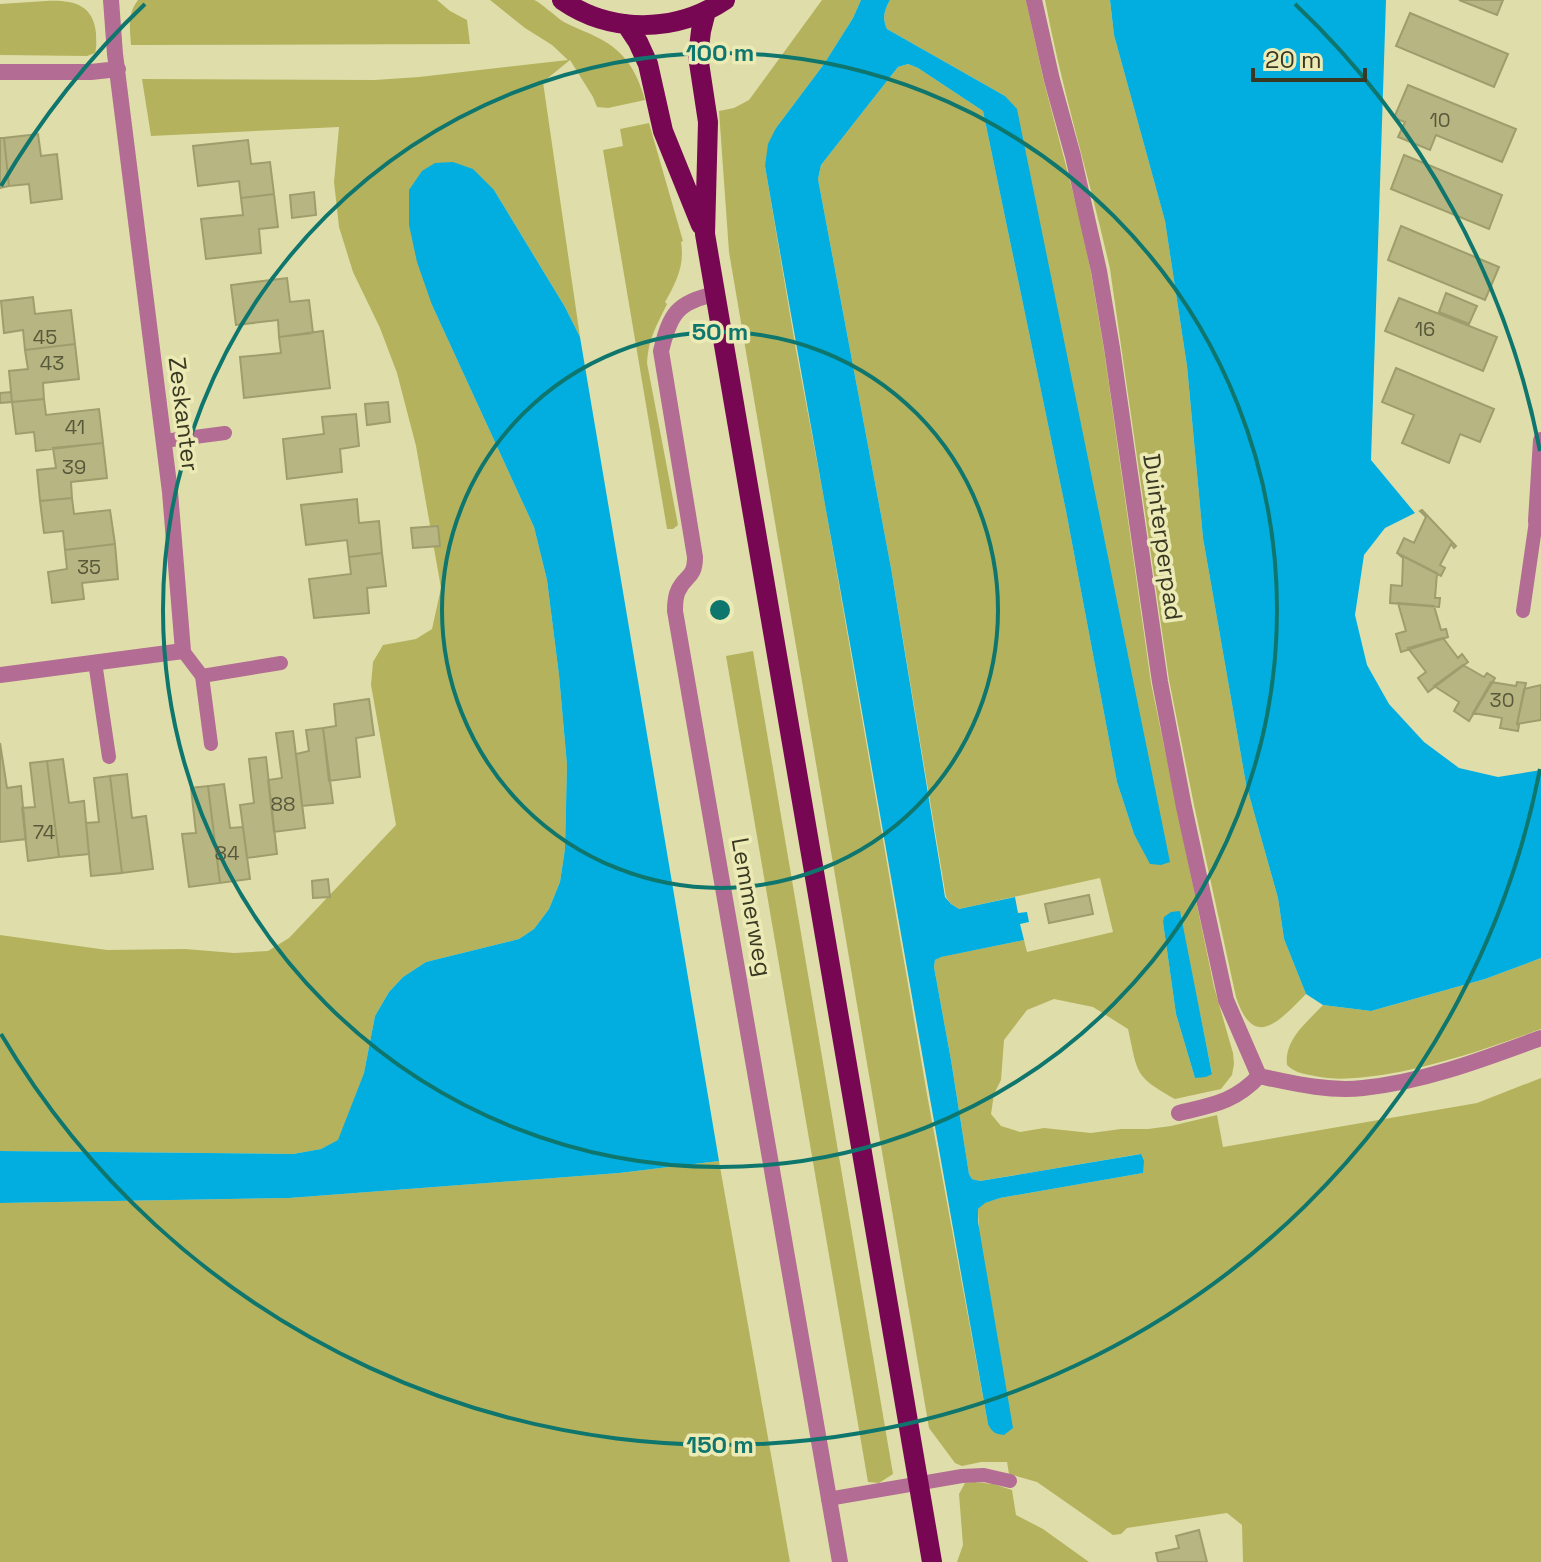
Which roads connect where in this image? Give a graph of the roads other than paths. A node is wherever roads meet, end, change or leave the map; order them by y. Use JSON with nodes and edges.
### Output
{"nodes":[{"id":1,"x":111,"y":0,"type":"edge"},
{"id":2,"x":562,"y":0,"type":"edge"},
{"id":3,"x":725,"y":0,"type":"edge"},
{"id":4,"x":1034,"y":0,"type":"edge"},
{"id":5,"x":706,"y":11,"type":"junction"},
{"id":6,"x":626,"y":24,"type":"junction"},
{"id":7,"x":118,"y":69,"type":"junction"},
{"id":8,"x":0,"y":72,"type":"edge"},
{"id":9,"x":705,"y":234,"type":"junction"},
{"id":10,"x":715,"y":294,"type":"junction"},
{"id":11,"x":225,"y":433,"type":"dead end"},
{"id":12,"x":1541,"y":440,"type":"edge"},
{"id":13,"x":164,"y":441,"type":"junction"},
{"id":14,"x":1539,"y":522,"type":"edge"},
{"id":15,"x":1523,"y":611,"type":"dead end"},
{"id":16,"x":183,"y":651,"type":"junction"},
{"id":17,"x":95,"y":662,"type":"junction"},
{"id":18,"x":281,"y":663,"type":"dead end"},
{"id":19,"x":0,"y":675,"type":"edge"},
{"id":20,"x":202,"y":676,"type":"junction"},
{"id":21,"x":211,"y":744,"type":"dead end"},
{"id":22,"x":109,"y":757,"type":"dead end"},
{"id":23,"x":1541,"y":1038,"type":"edge"},
{"id":24,"x":1259,"y":1076,"type":"junction"},
{"id":25,"x":1179,"y":1113,"type":"dead end"},
{"id":26,"x":1010,"y":1481,"type":"dead end"},
{"id":27,"x":919,"y":1484,"type":"junction"},
{"id":28,"x":828,"y":1499,"type":"junction"},
{"id":29,"x":840,"y":1562,"type":"edge"},
{"id":30,"x":932,"y":1562,"type":"edge"}],
"edges":[{"from":1,"to":7,"type":"street","name":"Zeskanter"},
{"from":2,"to":6,"type":"main road"},
{"from":3,"to":5,"type":"main road"},
{"from":4,"to":24,"type":"street","name":"Duinterperpad"},
{"from":5,"to":6,"type":"main road"},
{"from":5,"to":9,"type":"main road"},
{"from":6,"to":9,"type":"main road"},
{"from":7,"to":8,"type":"street"},
{"from":7,"to":13,"type":"street","name":"Zeskanter"},
{"from":9,"to":10,"type":"main road"},
{"from":10,"to":27,"type":"main road"},
{"from":10,"to":28,"type":"street","name":"Lemmerweg"},
{"from":11,"to":13,"type":"lane"},
{"from":12,"to":14,"type":"street"},
{"from":13,"to":16,"type":"street","name":"Zeskanter"},
{"from":14,"to":15,"type":"lane"},
{"from":16,"to":17,"type":"street"},
{"from":16,"to":20,"type":"lane"},
{"from":17,"to":19,"type":"street"},
{"from":17,"to":22,"type":"lane"},
{"from":18,"to":20,"type":"lane"},
{"from":20,"to":21,"type":"lane"},
{"from":23,"to":24,"type":"street"},
{"from":24,"to":25,"type":"street"},
{"from":26,"to":27,"type":"lane"},
{"from":27,"to":28,"type":"lane"},
{"from":27,"to":30,"type":"main road"},
{"from":28,"to":29,"type":"street","name":"Lemmerweg"}]}
